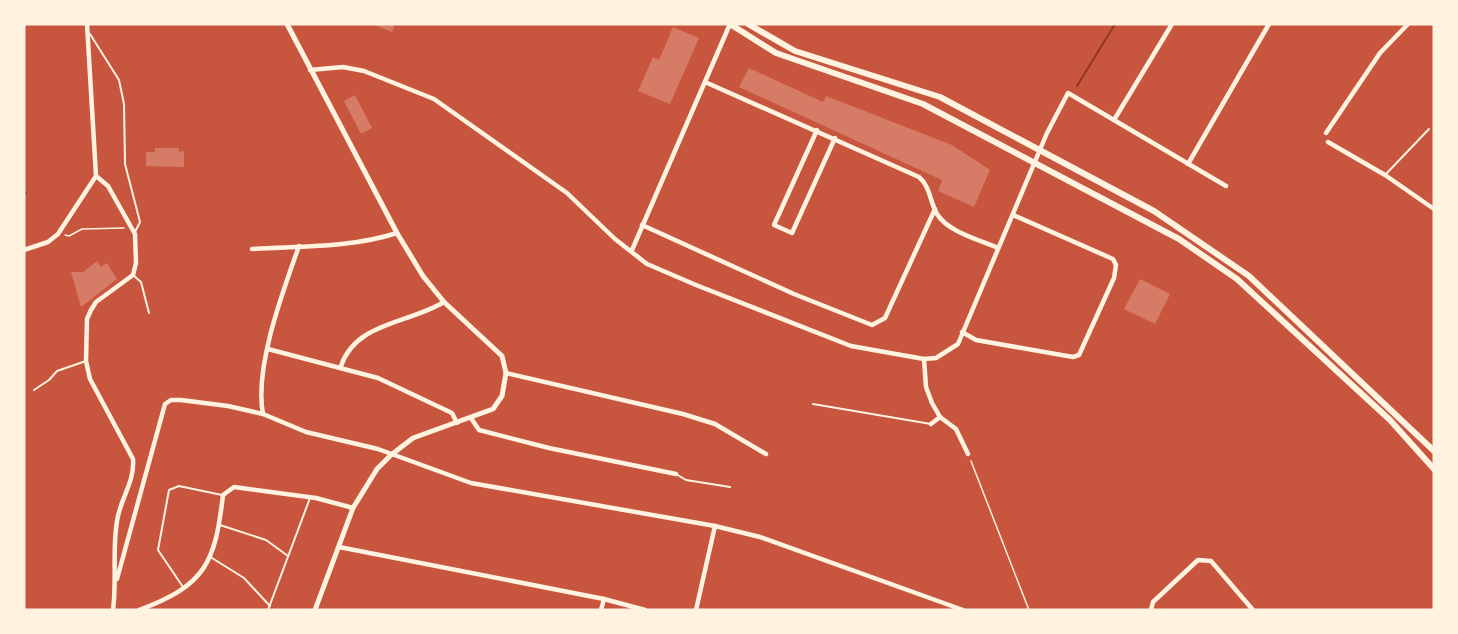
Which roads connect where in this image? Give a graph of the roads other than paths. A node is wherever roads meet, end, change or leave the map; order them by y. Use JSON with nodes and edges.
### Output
{"nodes":[{"id":1,"x":87,"y":24,"type":"edge"},
{"id":2,"x":288,"y":24,"type":"edge"},
{"id":3,"x":730,"y":24,"type":"edge"},
{"id":4,"x":748,"y":24,"type":"edge"},
{"id":5,"x":1172,"y":24,"type":"edge"},
{"id":6,"x":1269,"y":24,"type":"edge"},
{"id":7,"x":1408,"y":24,"type":"edge"},
{"id":8,"x":90,"y":34,"type":"junction"},
{"id":9,"x":310,"y":70,"type":"junction"},
{"id":10,"x":705,"y":82,"type":"junction"},
{"id":11,"x":1114,"y":120,"type":"junction"},
{"id":12,"x":1429,"y":129,"type":"dead end"},
{"id":13,"x":816,"y":130,"type":"junction"},
{"id":14,"x":1326,"y":133,"type":"dead end"},
{"id":15,"x":835,"y":138,"type":"junction"},
{"id":16,"x":1328,"y":142,"type":"dead end"},
{"id":17,"x":1041,"y":150,"type":"junction"},
{"id":18,"x":1188,"y":164,"type":"junction"},
{"id":19,"x":1036,"y":165,"type":"junction"},
{"id":20,"x":96,"y":176,"type":"junction"},
{"id":21,"x":1385,"y":176,"type":"junction"},
{"id":22,"x":1226,"y":186,"type":"dead end"},
{"id":23,"x":935,"y":209,"type":"junction"},
{"id":24,"x":1434,"y":209,"type":"edge"},
{"id":25,"x":1013,"y":215,"type":"junction"},
{"id":26,"x":642,"y":225,"type":"junction"},
{"id":27,"x":397,"y":233,"type":"junction"},
{"id":28,"x":135,"y":234,"type":"junction"},
{"id":29,"x":299,"y":246,"type":"junction"},
{"id":30,"x":999,"y":248,"type":"junction"},
{"id":31,"x":252,"y":249,"type":"dead end"},
{"id":32,"x":24,"y":250,"type":"edge"},
{"id":33,"x":632,"y":250,"type":"junction"},
{"id":34,"x":133,"y":275,"type":"junction"},
{"id":35,"x":444,"y":302,"type":"junction"},
{"id":36,"x":150,"y":313,"type":"dead end"},
{"id":37,"x":962,"y":332,"type":"junction"},
{"id":38,"x":268,"y":349,"type":"junction"},
{"id":39,"x":924,"y":359,"type":"junction"},
{"id":40,"x":86,"y":361,"type":"junction"},
{"id":41,"x":341,"y":366,"type":"junction"},
{"id":42,"x":506,"y":373,"type":"junction"},
{"id":43,"x":34,"y":390,"type":"dead end"},
{"id":44,"x":813,"y":404,"type":"dead end"},
{"id":45,"x":263,"y":414,"type":"junction"},
{"id":46,"x":940,"y":417,"type":"junction"},
{"id":47,"x":471,"y":418,"type":"junction"},
{"id":48,"x":457,"y":423,"type":"junction"},
{"id":49,"x":931,"y":424,"type":"joint"},
{"id":50,"x":1434,"y":451,"type":"edge"},
{"id":51,"x":766,"y":454,"type":"dead end"},
{"id":52,"x":968,"y":454,"type":"road end"},
{"id":53,"x":391,"y":455,"type":"junction"},
{"id":54,"x":1434,"y":469,"type":"edge"},
{"id":55,"x":676,"y":474,"type":"joint"},
{"id":56,"x":730,"y":487,"type":"dead end"},
{"id":57,"x":224,"y":495,"type":"junction"},
{"id":58,"x":310,"y":498,"type":"junction"},
{"id":59,"x":353,"y":508,"type":"junction"},
{"id":60,"x":220,"y":525,"type":"junction"},
{"id":61,"x":715,"y":526,"type":"junction"},
{"id":62,"x":339,"y":546,"type":"junction"},
{"id":63,"x":288,"y":556,"type":"junction"},
{"id":64,"x":212,"y":558,"type":"junction"},
{"id":65,"x":117,"y":579,"type":"junction"},
{"id":66,"x":183,"y":587,"type":"junction"},
{"id":67,"x":604,"y":599,"type":"junction"},
{"id":68,"x":270,"y":606,"type":"junction"},
{"id":69,"x":113,"y":610,"type":"edge"},
{"id":70,"x":139,"y":610,"type":"edge"},
{"id":71,"x":268,"y":610,"type":"edge"},
{"id":72,"x":315,"y":610,"type":"edge"},
{"id":73,"x":601,"y":610,"type":"edge"},
{"id":74,"x":645,"y":610,"type":"edge"},
{"id":75,"x":696,"y":610,"type":"edge"},
{"id":76,"x":963,"y":610,"type":"edge"},
{"id":77,"x":1151,"y":610,"type":"edge"},
{"id":78,"x":1253,"y":610,"type":"edge"}],
"edges":[{"from":1,"to":8,"type":"street"},
{"from":2,"to":9,"type":"street"},
{"from":3,"to":10,"type":"street"},
{"from":3,"to":19,"type":"main road"},
{"from":4,"to":17,"type":"main road"},
{"from":5,"to":11,"type":"street"},
{"from":6,"to":18,"type":"street"},
{"from":7,"to":14,"type":"street"},
{"from":8,"to":20,"type":"street"},
{"from":8,"to":28,"type":"lane"},
{"from":9,"to":27,"type":"street"},
{"from":9,"to":33,"type":"street"},
{"from":10,"to":13,"type":"street"},
{"from":10,"to":26,"type":"street"},
{"from":11,"to":17,"type":"street"},
{"from":11,"to":18,"type":"street"},
{"from":12,"to":21,"type":"lane"},
{"from":13,"to":15,"type":"street"},
{"from":13,"to":15,"type":"street"},
{"from":15,"to":23,"type":"street"},
{"from":16,"to":21,"type":"street"},
{"from":17,"to":19,"type":"street"},
{"from":17,"to":50,"type":"main road"},
{"from":18,"to":22,"type":"street"},
{"from":19,"to":25,"type":"street"},
{"from":19,"to":54,"type":"main road"},
{"from":20,"to":28,"type":"street"},
{"from":20,"to":32,"type":"street"},
{"from":21,"to":24,"type":"street"},
{"from":23,"to":26,"type":"street"},
{"from":23,"to":30,"type":"street"},
{"from":25,"to":30,"type":"street"},
{"from":25,"to":37,"type":"street"},
{"from":26,"to":33,"type":"street"},
{"from":27,"to":29,"type":"street"},
{"from":27,"to":35,"type":"street"},
{"from":28,"to":34,"type":"street"},
{"from":29,"to":31,"type":"street"},
{"from":29,"to":38,"type":"street"},
{"from":30,"to":37,"type":"street"},
{"from":33,"to":39,"type":"street"},
{"from":34,"to":36,"type":"lane"},
{"from":34,"to":40,"type":"street"},
{"from":35,"to":41,"type":"street"},
{"from":35,"to":42,"type":"street"},
{"from":37,"to":39,"type":"street"},
{"from":38,"to":41,"type":"street"},
{"from":38,"to":45,"type":"street"},
{"from":39,"to":46,"type":"street"},
{"from":40,"to":43,"type":"lane"},
{"from":40,"to":65,"type":"street"},
{"from":41,"to":48,"type":"street"},
{"from":42,"to":47,"type":"street"},
{"from":42,"to":51,"type":"street"},
{"from":44,"to":49,"type":"lane"},
{"from":45,"to":53,"type":"street"},
{"from":45,"to":65,"type":"street"},
{"from":46,"to":49,"type":"street"},
{"from":46,"to":52,"type":"street"},
{"from":47,"to":48,"type":"street"},
{"from":47,"to":55,"type":"street"},
{"from":48,"to":53,"type":"street"},
{"from":53,"to":59,"type":"street"},
{"from":53,"to":61,"type":"street"},
{"from":55,"to":56,"type":"lane"},
{"from":57,"to":58,"type":"street"},
{"from":57,"to":60,"type":"street"},
{"from":57,"to":66,"type":"lane"},
{"from":58,"to":59,"type":"street"},
{"from":58,"to":63,"type":"lane"},
{"from":59,"to":62,"type":"street"},
{"from":60,"to":63,"type":"lane"},
{"from":60,"to":64,"type":"street"},
{"from":61,"to":75,"type":"street"},
{"from":61,"to":76,"type":"street"},
{"from":62,"to":67,"type":"street"},
{"from":62,"to":72,"type":"street"},
{"from":63,"to":68,"type":"lane"},
{"from":64,"to":66,"type":"street"},
{"from":64,"to":68,"type":"lane"},
{"from":65,"to":69,"type":"street"},
{"from":66,"to":70,"type":"street"},
{"from":67,"to":73,"type":"street"},
{"from":67,"to":74,"type":"street"},
{"from":68,"to":71,"type":"lane"},
{"from":77,"to":78,"type":"street"}]}
